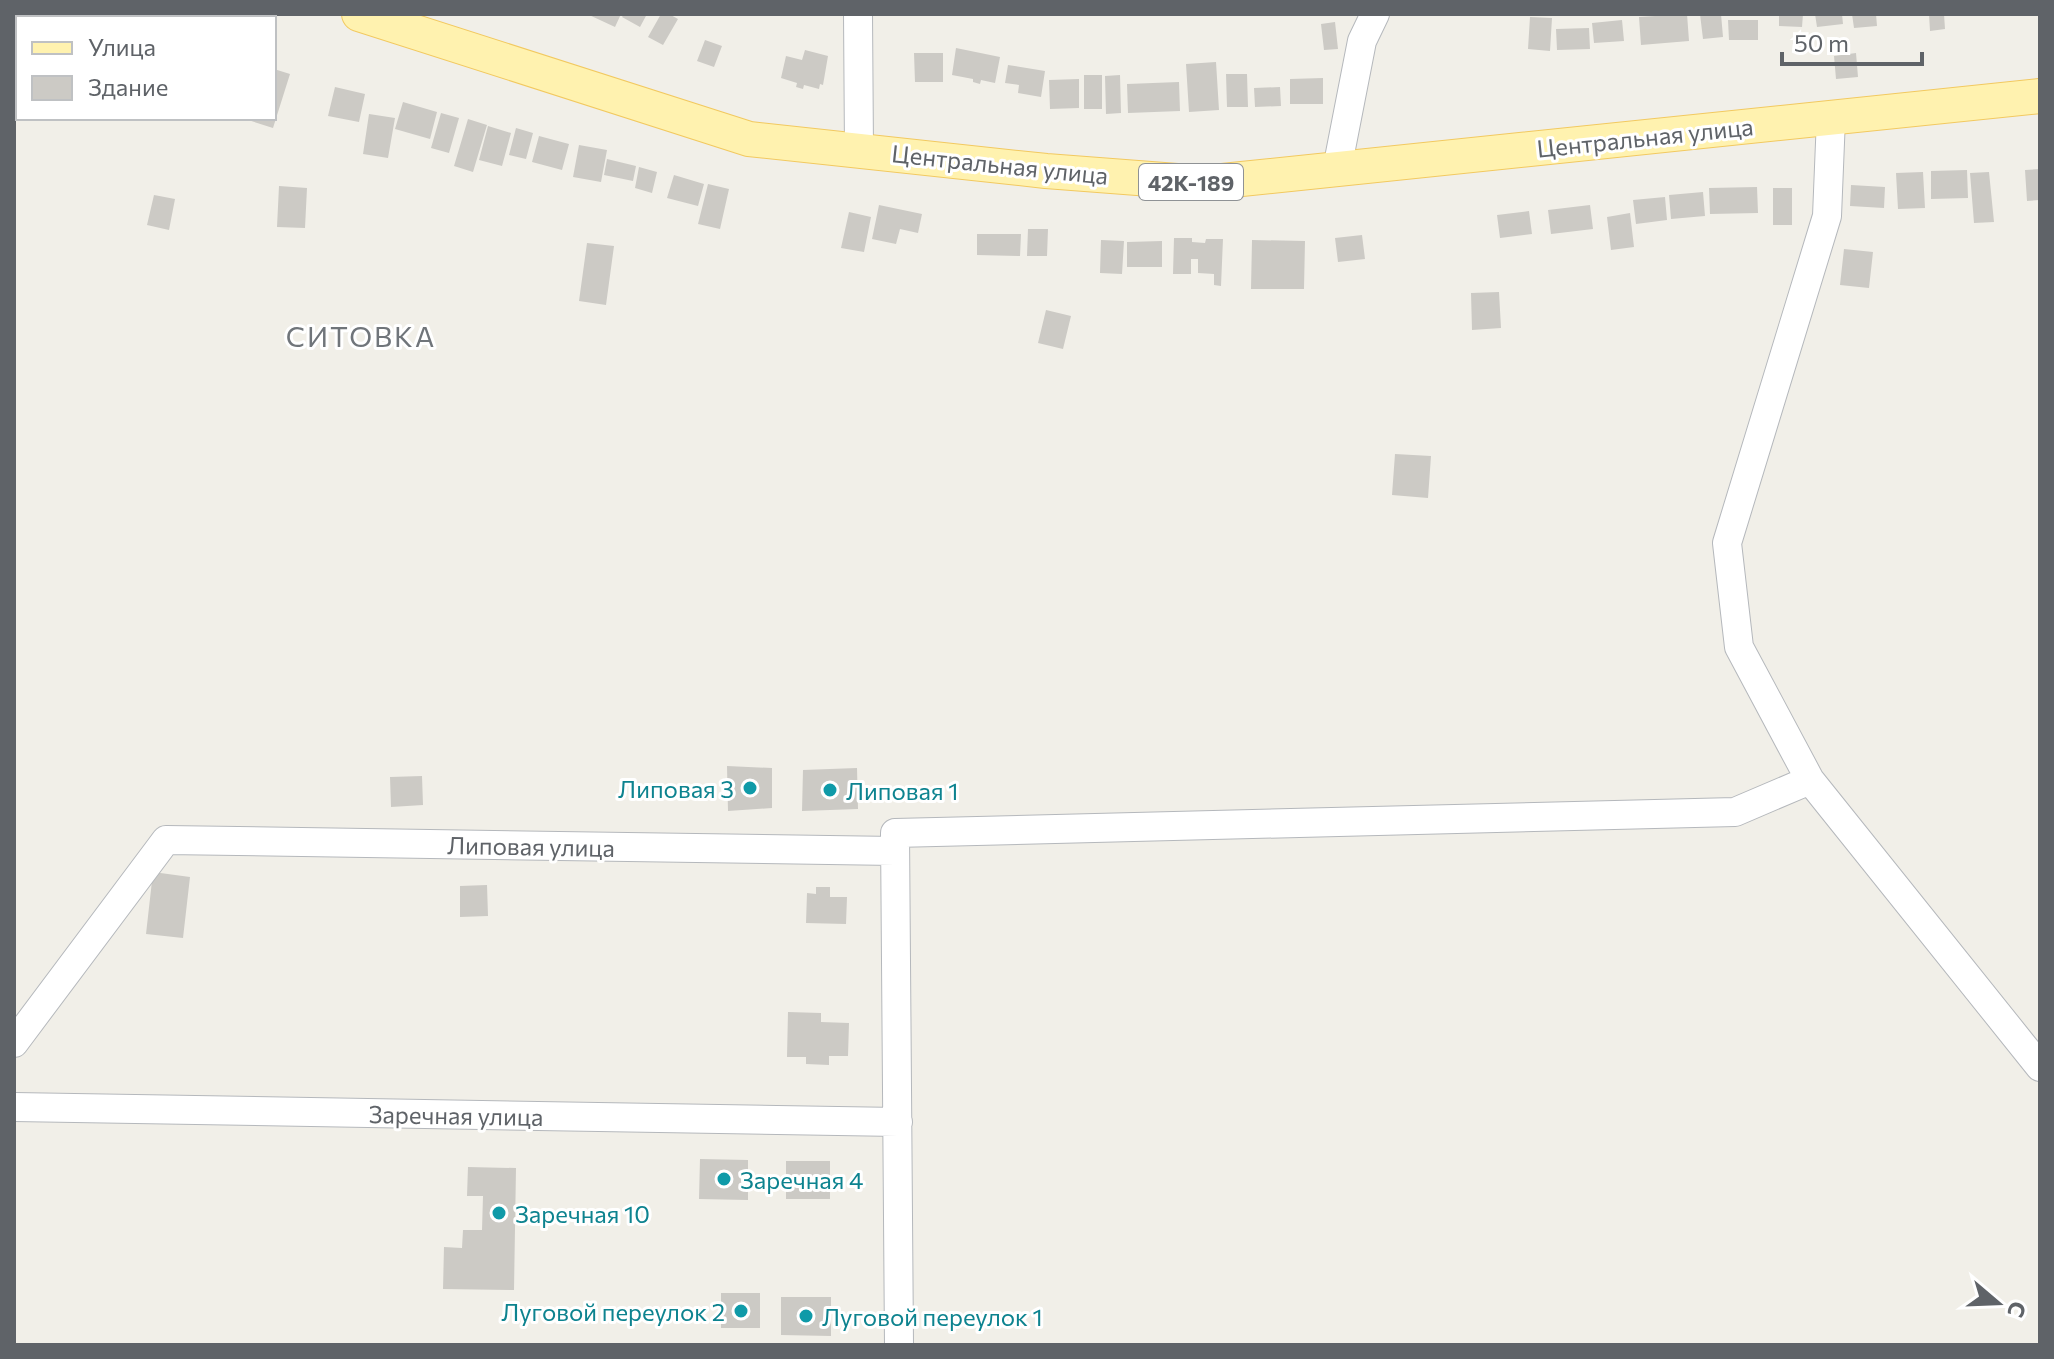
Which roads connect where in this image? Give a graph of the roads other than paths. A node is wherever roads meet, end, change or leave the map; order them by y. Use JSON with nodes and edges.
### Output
{"nodes":[{"id":1,"x":359,"y":14,"type":"edge"},
{"id":2,"x":858,"y":14,"type":"edge"},
{"id":3,"x":1375,"y":14,"type":"edge"},
{"id":4,"x":2040,"y":96,"type":"edge"},
{"id":5,"x":1831,"y":118,"type":"junction"},
{"id":6,"x":859,"y":150,"type":"junction"},
{"id":7,"x":1337,"y":169,"type":"junction"},
{"id":8,"x":1810,"y":780,"type":"junction"},
{"id":9,"x":895,"y":851,"type":"junction"},
{"id":10,"x":14,"y":1043,"type":"edge"},
{"id":11,"x":2040,"y":1067,"type":"edge"},
{"id":12,"x":14,"y":1107,"type":"edge"},
{"id":13,"x":898,"y":1122,"type":"junction"},
{"id":14,"x":899,"y":1345,"type":"edge"}],
"edges":[{"from":1,"to":6,"type":"main road","name":"Центральная улица","number":"42К-189"},
{"from":2,"to":6,"type":"street"},
{"from":3,"to":7,"type":"street"},
{"from":4,"to":5,"type":"main road","name":"Центральная улица","number":"42К-189"},
{"from":5,"to":7,"type":"main road","name":"Центральная улица","number":"42К-189"},
{"from":5,"to":8,"type":"street"},
{"from":6,"to":7,"type":"main road","name":"Центральная улица","number":"42К-189"},
{"from":8,"to":9,"type":"street"},
{"from":8,"to":11,"type":"street"},
{"from":9,"to":10,"type":"street","name":"Липовая улица"},
{"from":9,"to":13,"type":"street"},
{"from":12,"to":13,"type":"street","name":"Заречная улица"},
{"from":13,"to":14,"type":"street"}]}
